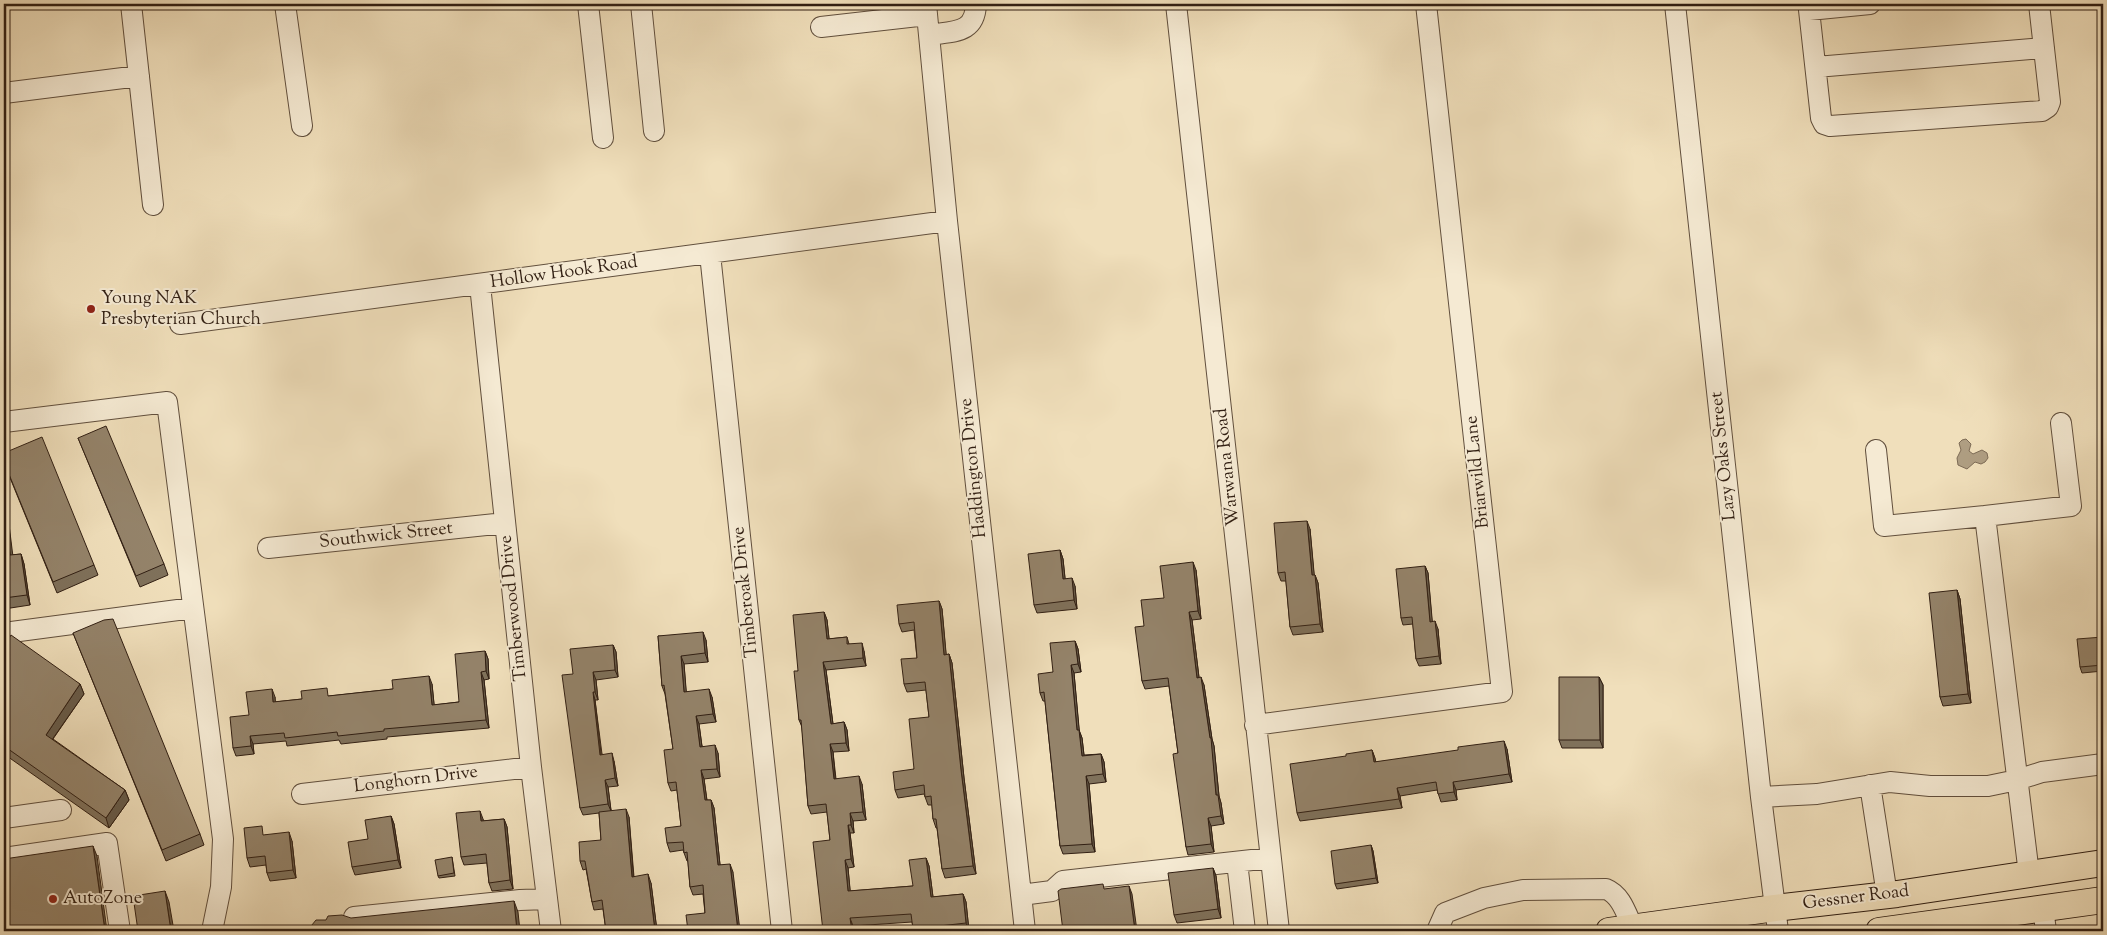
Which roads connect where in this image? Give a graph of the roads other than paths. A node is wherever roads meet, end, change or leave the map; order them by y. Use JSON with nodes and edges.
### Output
{"nodes":[{"id":1,"x":130,"y":4,"type":"edge"},
{"id":2,"x":286,"y":4,"type":"edge"},
{"id":3,"x":588,"y":4,"type":"edge"},
{"id":4,"x":641,"y":4,"type":"edge"},
{"id":5,"x":976,"y":4,"type":"edge"},
{"id":6,"x":1176,"y":4,"type":"edge"},
{"id":7,"x":1426,"y":4,"type":"edge"},
{"id":8,"x":1675,"y":4,"type":"edge"},
{"id":9,"x":1870,"y":4,"type":"edge"},
{"id":10,"x":2038,"y":4,"type":"edge"},
{"id":11,"x":1808,"y":7,"type":"edge"},
{"id":12,"x":927,"y":9,"type":"edge"},
{"id":13,"x":820,"y":27,"type":"dead end"},
{"id":14,"x":929,"y":35,"type":"junction"},
{"id":15,"x":2044,"y":48,"type":"junction"},
{"id":16,"x":1816,"y":66,"type":"junction"},
{"id":17,"x":139,"y":76,"type":"junction"},
{"id":18,"x":4,"y":93,"type":"edge"},
{"id":19,"x":302,"y":126,"type":"dead end"},
{"id":20,"x":654,"y":131,"type":"dead end"},
{"id":21,"x":603,"y":138,"type":"dead end"},
{"id":22,"x":153,"y":205,"type":"dead end"},
{"id":23,"x":948,"y":221,"type":"junction"},
{"id":24,"x":710,"y":254,"type":"junction"},
{"id":25,"x":480,"y":285,"type":"junction"},
{"id":26,"x":180,"y":324,"type":"dead end"},
{"id":27,"x":4,"y":422,"type":"edge"},
{"id":28,"x":2061,"y":423,"type":"dead end"},
{"id":29,"x":1876,"y":450,"type":"dead end"},
{"id":30,"x":1986,"y":516,"type":"junction"},
{"id":31,"x":505,"y":523,"type":"junction"},
{"id":32,"x":268,"y":548,"type":"dead end"},
{"id":33,"x":193,"y":608,"type":"junction"},
{"id":34,"x":4,"y":633,"type":"edge"},
{"id":35,"x":1255,"y":725,"type":"junction"},
{"id":36,"x":2103,"y":764,"type":"edge"},
{"id":37,"x":531,"y":767,"type":"junction"},
{"id":38,"x":2017,"y":780,"type":"junction"},
{"id":39,"x":1870,"y":785,"type":"junction"},
{"id":40,"x":302,"y":794,"type":"dead end"},
{"id":41,"x":1761,"y":797,"type":"junction"},
{"id":42,"x":61,"y":810,"type":"dead end"},
{"id":43,"x":4,"y":818,"type":"edge"},
{"id":44,"x":4,"y":858,"type":"edge"},
{"id":45,"x":1270,"y":858,"type":"junction"},
{"id":46,"x":1237,"y":862,"type":"junction"},
{"id":47,"x":2103,"y":863,"type":"edge"},
{"id":48,"x":2029,"y":874,"type":"junction"},
{"id":49,"x":1021,"y":895,"type":"junction"},
{"id":50,"x":1887,"y":895,"type":"junction"},
{"id":51,"x":547,"y":899,"type":"junction"},
{"id":52,"x":2103,"y":900,"type":"edge"},
{"id":53,"x":354,"y":917,"type":"edge"},
{"id":54,"x":1776,"y":920,"type":"edge"},
{"id":55,"x":2044,"y":920,"type":"edge"},
{"id":56,"x":2006,"y":922,"type":"edge"},
{"id":57,"x":1926,"y":928,"type":"edge"},
{"id":58,"x":1621,"y":930,"type":"edge"},
{"id":59,"x":120,"y":931,"type":"edge"},
{"id":60,"x":212,"y":931,"type":"edge"},
{"id":61,"x":551,"y":931,"type":"edge"},
{"id":62,"x":782,"y":931,"type":"edge"},
{"id":63,"x":1025,"y":931,"type":"edge"},
{"id":64,"x":1245,"y":931,"type":"edge"},
{"id":65,"x":1272,"y":931,"type":"edge"},
{"id":66,"x":1437,"y":931,"type":"edge"},
{"id":67,"x":1879,"y":931,"type":"edge"}],
"edges":[{"from":1,"to":17,"type":"street"},
{"from":2,"to":19,"type":"street"},
{"from":3,"to":21,"type":"street"},
{"from":4,"to":20,"type":"street"},
{"from":5,"to":14,"type":"street"},
{"from":6,"to":35,"type":"street","name":"Warwana Road"},
{"from":7,"to":35,"type":"street","name":"Briarwild Lane"},
{"from":8,"to":41,"type":"street","name":"Lazy Oaks Street"},
{"from":9,"to":11,"type":"street"},
{"from":10,"to":15,"type":"street"},
{"from":11,"to":16,"type":"street"},
{"from":12,"to":13,"type":"street"},
{"from":12,"to":14,"type":"street","name":"Haddington Drive"},
{"from":14,"to":23,"type":"street","name":"Haddington Drive"},
{"from":15,"to":16,"type":"street"},
{"from":15,"to":16,"type":"street"},
{"from":17,"to":18,"type":"street"},
{"from":17,"to":22,"type":"street"},
{"from":23,"to":24,"type":"street","name":"Hollow Hook Road"},
{"from":23,"to":49,"type":"street","name":"Haddington Drive"},
{"from":24,"to":25,"type":"street","name":"Hollow Hook Road"},
{"from":24,"to":62,"type":"street","name":"Timberoak Drive"},
{"from":25,"to":26,"type":"street","name":"Hollow Hook Road"},
{"from":25,"to":31,"type":"street","name":"Timberwood Drive"},
{"from":27,"to":33,"type":"street"},
{"from":28,"to":30,"type":"street"},
{"from":29,"to":30,"type":"street"},
{"from":30,"to":38,"type":"street"},
{"from":31,"to":32,"type":"street","name":"Southwick Street"},
{"from":31,"to":37,"type":"street","name":"Timberwood Drive"},
{"from":33,"to":34,"type":"street"},
{"from":33,"to":60,"type":"street"},
{"from":35,"to":45,"type":"street","name":"Warwana Road"},
{"from":36,"to":38,"type":"street"},
{"from":37,"to":40,"type":"street","name":"Longhorn Drive"},
{"from":37,"to":51,"type":"street","name":"Timberwood Drive"},
{"from":38,"to":39,"type":"street"},
{"from":38,"to":48,"type":"street"},
{"from":39,"to":41,"type":"street"},
{"from":39,"to":50,"type":"street"},
{"from":41,"to":54,"type":"street","name":"Lazy Oaks Street"},
{"from":42,"to":43,"type":"street"},
{"from":44,"to":59,"type":"street"},
{"from":45,"to":46,"type":"street"},
{"from":45,"to":65,"type":"street","name":"Warwana Road"},
{"from":46,"to":49,"type":"street"},
{"from":46,"to":64,"type":"street"},
{"from":47,"to":48,"type":"main road","name":"Gessner Road"},
{"from":48,"to":50,"type":"main road","name":"Gessner Road"},
{"from":49,"to":63,"type":"street","name":"Haddington Drive"},
{"from":50,"to":54,"type":"main road","name":"Gessner Road"},
{"from":51,"to":53,"type":"street"},
{"from":51,"to":61,"type":"street","name":"Timberwood Drive"},
{"from":52,"to":55,"type":"main road","name":"Gessner Road"},
{"from":54,"to":58,"type":"main road","name":"Gessner Road"},
{"from":55,"to":56,"type":"main road","name":"Gessner Road"},
{"from":56,"to":57,"type":"main road","name":"Gessner Road"},
{"from":57,"to":67,"type":"main road","name":"Gessner Road"},
{"from":58,"to":66,"type":"street"}]}
